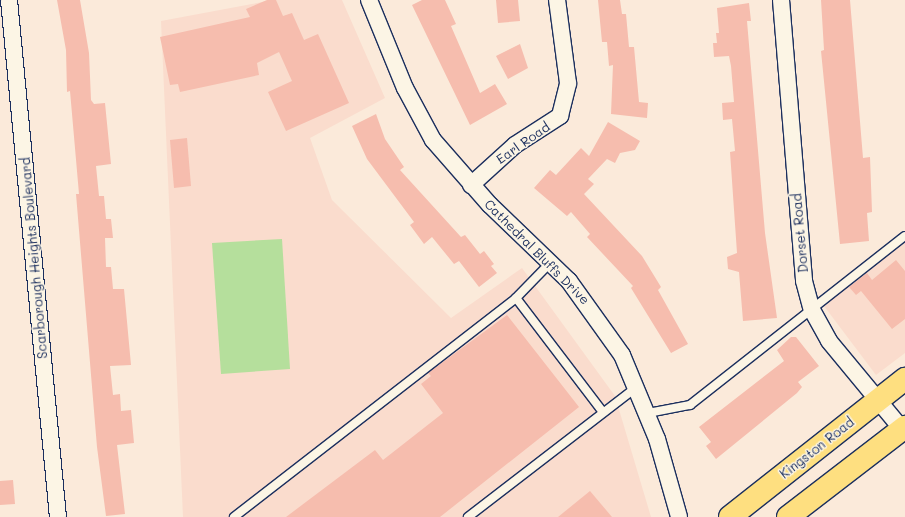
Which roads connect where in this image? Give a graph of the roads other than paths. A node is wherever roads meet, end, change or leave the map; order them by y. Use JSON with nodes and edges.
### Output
{"nodes":[{"id":1,"x":9,"y":0,"type":"edge"},
{"id":2,"x":369,"y":0,"type":"edge"},
{"id":3,"x":557,"y":0,"type":"edge"},
{"id":4,"x":781,"y":0,"type":"edge"},
{"id":5,"x":471,"y":185,"type":"junction"},
{"id":6,"x":905,"y":236,"type":"edge"},
{"id":7,"x":550,"y":263,"type":"junction"},
{"id":8,"x":516,"y":298,"type":"junction"},
{"id":9,"x":812,"y":310,"type":"junction"},
{"id":10,"x":905,"y":379,"type":"edge"},
{"id":11,"x":638,"y":386,"type":"junction"},
{"id":12,"x":878,"y":401,"type":"junction"},
{"id":13,"x":603,"y":412,"type":"junction"},
{"id":14,"x":648,"y":413,"type":"junction"},
{"id":15,"x":904,"y":430,"type":"edge"},
{"id":16,"x":58,"y":517,"type":"edge"},
{"id":17,"x":234,"y":517,"type":"edge"},
{"id":18,"x":468,"y":517,"type":"edge"},
{"id":19,"x":679,"y":517,"type":"edge"},
{"id":20,"x":730,"y":517,"type":"edge"},
{"id":21,"x":788,"y":517,"type":"edge"}],
"edges":[{"from":1,"to":16,"type":"street","name":"Scarborough Heights Boulevard"},
{"from":2,"to":5,"type":"street","name":"Cathedral Bluffs Drive"},
{"from":3,"to":5,"type":"street","name":"Earl Road"},
{"from":4,"to":9,"type":"street","name":"Dorset Road"},
{"from":5,"to":7,"type":"street","name":"Cathedral Bluffs Drive"},
{"from":6,"to":9,"type":"lane"},
{"from":7,"to":8,"type":"lane"},
{"from":7,"to":11,"type":"street","name":"Cathedral Bluffs Drive"},
{"from":8,"to":13,"type":"lane"},
{"from":8,"to":17,"type":"lane"},
{"from":9,"to":12,"type":"street","name":"Dorset Road"},
{"from":9,"to":14,"type":"lane"},
{"from":10,"to":12,"type":"main road","name":"Kingston Road"},
{"from":11,"to":13,"type":"lane"},
{"from":11,"to":14,"type":"street","name":"Cathedral Bluffs Drive"},
{"from":12,"to":15,"type":"street","name":"Dorset Road"},
{"from":12,"to":20,"type":"main road","name":"Kingston Road"},
{"from":13,"to":18,"type":"lane"},
{"from":14,"to":19,"type":"street","name":"Cathedral Bluffs Drive"},
{"from":15,"to":21,"type":"main road"}]}
